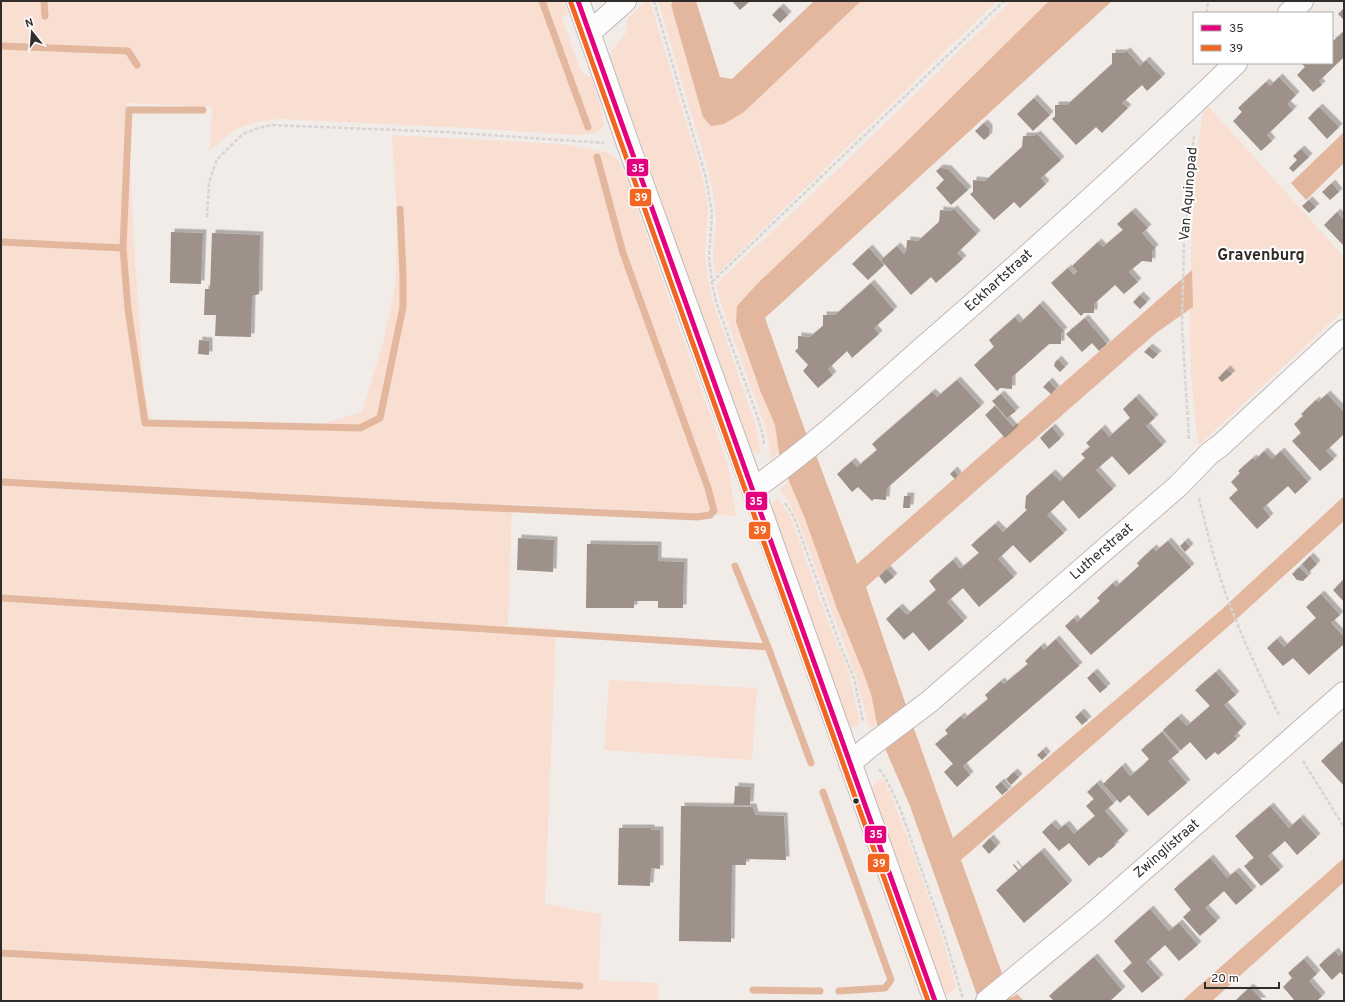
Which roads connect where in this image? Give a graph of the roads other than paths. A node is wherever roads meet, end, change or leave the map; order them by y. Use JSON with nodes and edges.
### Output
{"nodes":[{"id":1,"x":578,"y":1,"type":"edge"},
{"id":2,"x":625,"y":1,"type":"edge"},
{"id":3,"x":1302,"y":1,"type":"edge"},
{"id":4,"x":1290,"y":12,"type":"edge"},
{"id":5,"x":589,"y":33,"type":"junction"},
{"id":6,"x":1235,"y":64,"type":"edge"},
{"id":7,"x":1344,"y":331,"type":"edge"},
{"id":8,"x":762,"y":483,"type":"junction"},
{"id":9,"x":1344,"y":693,"type":"edge"},
{"id":10,"x":850,"y":763,"type":"junction"},
{"id":11,"x":935,"y":1001,"type":"edge"},
{"id":12,"x":987,"y":1001,"type":"edge"}],
"edges":[{"from":1,"to":5,"type":"street"},
{"from":2,"to":5,"type":"street"},
{"from":3,"to":4,"type":"street"},
{"from":5,"to":8,"type":"street"},
{"from":6,"to":8,"type":"street","name":"Eckhartstraat"},
{"from":7,"to":10,"type":"street","name":"Lutherstraat"},
{"from":8,"to":10,"type":"street"},
{"from":9,"to":12,"type":"street","name":"Zwinglistraat"},
{"from":10,"to":11,"type":"street"}]}
